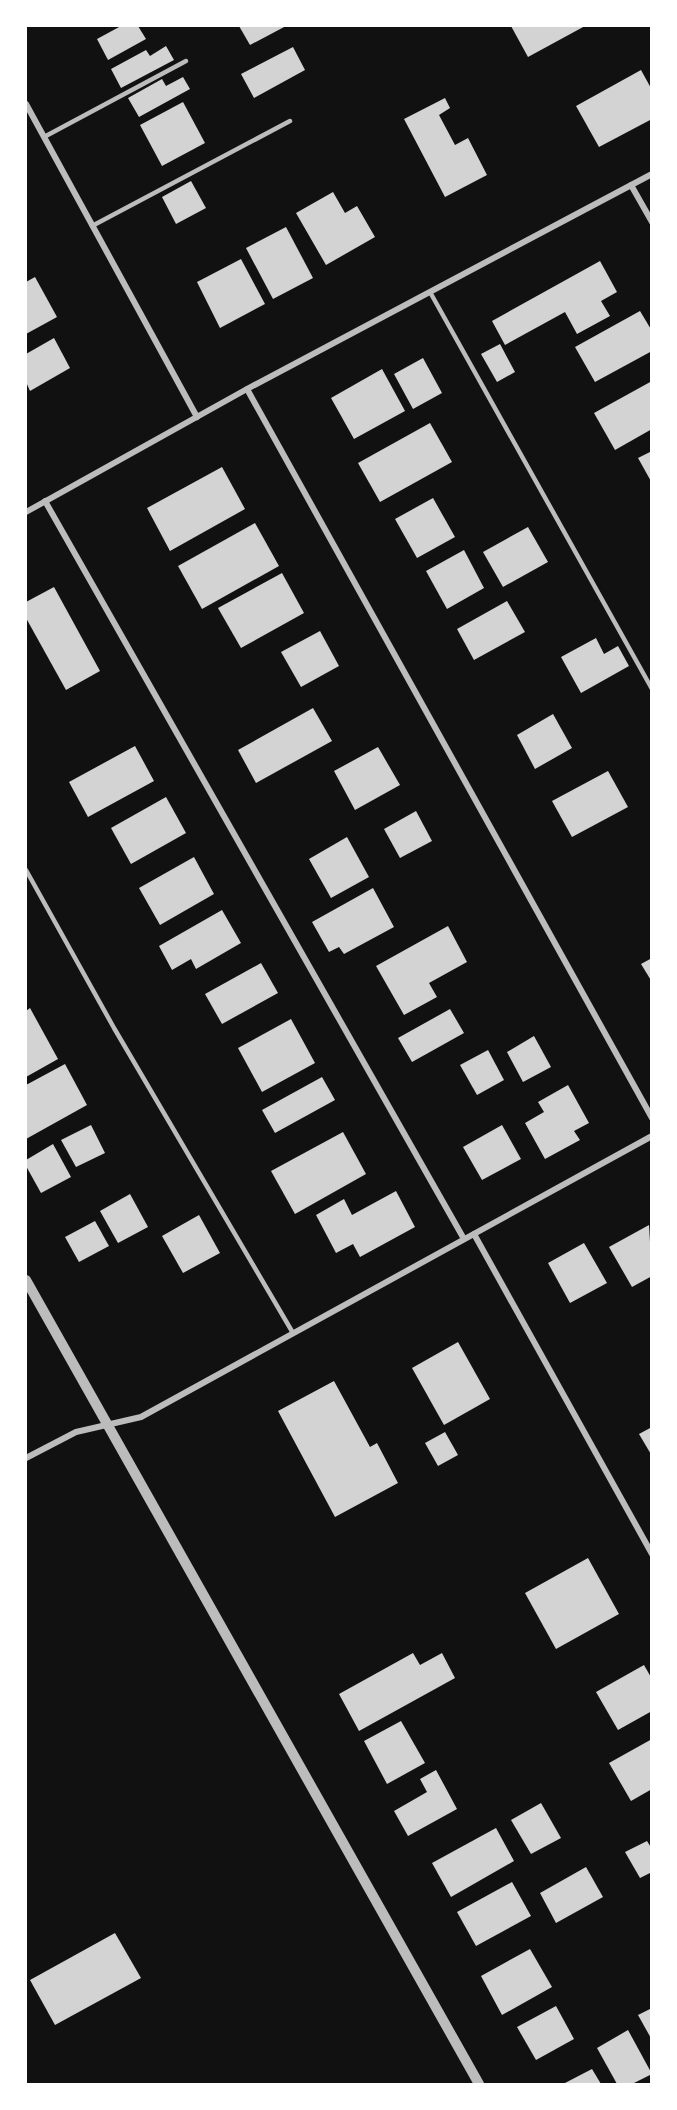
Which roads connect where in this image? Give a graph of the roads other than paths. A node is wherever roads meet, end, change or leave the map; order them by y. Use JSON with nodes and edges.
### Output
{"nodes":[{"id":1,"x":186,"y":61,"type":"dead end"},
{"id":2,"x":26,"y":104,"type":"edge"},
{"id":3,"x":290,"y":121,"type":"dead end"},
{"id":4,"x":44,"y":137,"type":"junction"},
{"id":5,"x":651,"y":174,"type":"edge"},
{"id":6,"x":631,"y":185,"type":"junction"},
{"id":7,"x":651,"y":222,"type":"edge"},
{"id":8,"x":92,"y":226,"type":"junction"},
{"id":9,"x":430,"y":292,"type":"junction"},
{"id":10,"x":247,"y":389,"type":"junction"},
{"id":11,"x":197,"y":417,"type":"junction"},
{"id":12,"x":45,"y":501,"type":"junction"},
{"id":13,"x":26,"y":512,"type":"edge"},
{"id":14,"x":651,"y":689,"type":"edge"},
{"id":15,"x":26,"y":870,"type":"edge"},
{"id":16,"x":651,"y":1118,"type":"edge"},
{"id":17,"x":651,"y":1136,"type":"edge"},
{"id":18,"x":474,"y":1234,"type":"junction"},
{"id":19,"x":464,"y":1239,"type":"junction"},
{"id":20,"x":26,"y":1281,"type":"edge"},
{"id":21,"x":293,"y":1333,"type":"junction"},
{"id":22,"x":107,"y":1426,"type":"junction"},
{"id":23,"x":26,"y":1458,"type":"edge"},
{"id":24,"x":651,"y":1554,"type":"edge"},
{"id":25,"x":479,"y":2085,"type":"edge"}],
"edges":[{"from":1,"to":4,"type":"lane"},
{"from":2,"to":4,"type":"street"},
{"from":3,"to":8,"type":"lane"},
{"from":4,"to":8,"type":"street"},
{"from":5,"to":6,"type":"street"},
{"from":6,"to":7,"type":"street"},
{"from":6,"to":9,"type":"street"},
{"from":8,"to":11,"type":"street"},
{"from":9,"to":10,"type":"street"},
{"from":9,"to":14,"type":"lane"},
{"from":10,"to":11,"type":"street"},
{"from":10,"to":16,"type":"street"},
{"from":11,"to":12,"type":"street"},
{"from":12,"to":13,"type":"street"},
{"from":12,"to":19,"type":"street"},
{"from":15,"to":21,"type":"lane"},
{"from":17,"to":18,"type":"street"},
{"from":18,"to":19,"type":"street"},
{"from":18,"to":24,"type":"street"},
{"from":19,"to":21,"type":"street"},
{"from":20,"to":22,"type":"street"},
{"from":21,"to":22,"type":"street"},
{"from":22,"to":23,"type":"street"},
{"from":22,"to":25,"type":"street"}]}
